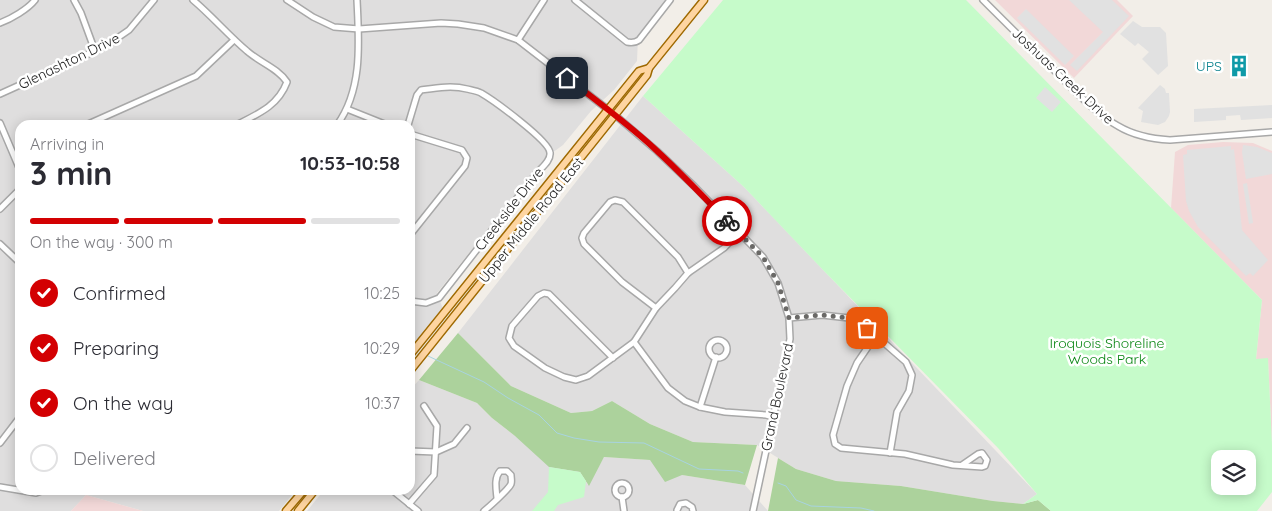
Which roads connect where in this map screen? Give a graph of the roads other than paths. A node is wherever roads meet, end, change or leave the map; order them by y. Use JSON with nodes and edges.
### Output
{"nodes":[{"id":1,"x":35,"y":0,"type":"edge"},
{"id":2,"x":74,"y":0,"type":"edge"},
{"id":3,"x":154,"y":0,"type":"edge"},
{"id":4,"x":193,"y":0,"type":"edge"},
{"id":5,"x":287,"y":0,"type":"edge"},
{"id":6,"x":357,"y":0,"type":"edge"},
{"id":7,"x":544,"y":0,"type":"edge"},
{"id":8,"x":575,"y":0,"type":"edge"},
{"id":9,"x":670,"y":0,"type":"edge"},
{"id":10,"x":704,"y":0,"type":"edge"},
{"id":11,"x":983,"y":0,"type":"edge"},
{"id":12,"x":0,"y":23,"type":"edge"},
{"id":13,"x":359,"y":30,"type":"junction"},
{"id":14,"x":234,"y":40,"type":"junction"},
{"id":15,"x":518,"y":40,"type":"junction"},
{"id":16,"x":94,"y":51,"type":"junction"},
{"id":17,"x":649,"y":68,"type":"junction"},
{"id":18,"x":0,"y":94,"type":"edge"},
{"id":19,"x":347,"y":109,"type":"junction"},
{"id":20,"x":609,"y":110,"type":"junction"},
{"id":21,"x":615,"y":115,"type":"junction"},
{"id":22,"x":97,"y":120,"type":"edge"},
{"id":23,"x":246,"y":120,"type":"edge"},
{"id":24,"x":340,"y":120,"type":"edge"},
{"id":25,"x":374,"y":120,"type":"edge"},
{"id":26,"x":410,"y":120,"type":"edge"},
{"id":27,"x":0,"y":123,"type":"edge"},
{"id":28,"x":1272,"y":132,"type":"edge"},
{"id":29,"x":415,"y":136,"type":"edge"},
{"id":30,"x":15,"y":158,"type":"edge"},
{"id":31,"x":15,"y":194,"type":"edge"},
{"id":32,"x":0,"y":209,"type":"edge"},
{"id":33,"x":415,"y":229,"type":"edge"},
{"id":34,"x":738,"y":233,"type":"junction"},
{"id":35,"x":0,"y":244,"type":"edge"},
{"id":36,"x":15,"y":258,"type":"edge"},
{"id":37,"x":688,"y":273,"type":"junction"},
{"id":38,"x":415,"y":302,"type":"edge"},
{"id":39,"x":656,"y":308,"type":"junction"},
{"id":40,"x":789,"y":318,"type":"junction"},
{"id":41,"x":876,"y":335,"type":"junction"},
{"id":42,"x":634,"y":342,"type":"junction"},
{"id":43,"x":415,"y":349,"type":"edge"},
{"id":44,"x":716,"y":357,"type":"dead end"},
{"id":45,"x":613,"y":358,"type":"junction"},
{"id":46,"x":415,"y":365,"type":"edge"},
{"id":47,"x":424,"y":406,"type":"dead end"},
{"id":48,"x":700,"y":407,"type":"junction"},
{"id":49,"x":773,"y":417,"type":"junction"},
{"id":50,"x":15,"y":422,"type":"edge"},
{"id":51,"x":467,"y":428,"type":"dead end"},
{"id":52,"x":2,"y":436,"type":"edge"},
{"id":53,"x":0,"y":443,"type":"edge"},
{"id":54,"x":415,"y":451,"type":"edge"},
{"id":55,"x":436,"y":452,"type":"junction"},
{"id":56,"x":890,"y":453,"type":"junction"},
{"id":57,"x":962,"y":465,"type":"dead end"},
{"id":58,"x":0,"y":487,"type":"edge"},
{"id":59,"x":15,"y":490,"type":"edge"},
{"id":60,"x":300,"y":495,"type":"edge"},
{"id":61,"x":311,"y":495,"type":"edge"},
{"id":62,"x":398,"y":495,"type":"edge"},
{"id":63,"x":622,"y":497,"type":"dead end"},
{"id":64,"x":497,"y":498,"type":"junction"},
{"id":65,"x":409,"y":504,"type":"junction"},
{"id":66,"x":286,"y":511,"type":"edge"},
{"id":67,"x":298,"y":511,"type":"edge"},
{"id":68,"x":418,"y":511,"type":"edge"},
{"id":69,"x":484,"y":511,"type":"edge"},
{"id":70,"x":624,"y":511,"type":"edge"},
{"id":71,"x":677,"y":511,"type":"edge"},
{"id":72,"x":693,"y":511,"type":"edge"},
{"id":73,"x":753,"y":511,"type":"edge"}],
"edges":[{"from":1,"to":12,"type":"street"},
{"from":2,"to":16,"type":"street"},
{"from":3,"to":16,"type":"street","name":"Glenashton Drive"},
{"from":4,"to":14,"type":"street"},
{"from":5,"to":13,"type":"street","name":"Grand Boulevard"},
{"from":6,"to":13,"type":"street"},
{"from":7,"to":15,"type":"street"},
{"from":8,"to":9,"type":"street"},
{"from":10,"to":17,"type":"main road","name":"Upper Middle Road East"},
{"from":11,"to":28,"type":"street","name":"Joshuas Creek Drive"},
{"from":13,"to":15,"type":"street","name":"Grand Boulevard"},
{"from":13,"to":19,"type":"street"},
{"from":14,"to":22,"type":"street"},
{"from":14,"to":23,"type":"street"},
{"from":15,"to":20,"type":"street","name":"Grand Boulevard"},
{"from":16,"to":18,"type":"street","name":"Glenashton Drive"},
{"from":17,"to":20,"type":"main road","name":"Upper Middle Road East"},
{"from":17,"to":21,"type":"main road","name":"Upper Middle Road East"},
{"from":19,"to":24,"type":"street"},
{"from":19,"to":25,"type":"street"},
{"from":20,"to":21,"type":"street","name":"Grand Boulevard"},
{"from":20,"to":43,"type":"main road","name":"Upper Middle Road East"},
{"from":21,"to":34,"type":"street","name":"Grand Boulevard"},
{"from":21,"to":46,"type":"main road","name":"Upper Middle Road East"},
{"from":26,"to":38,"type":"street","name":"Creekside Drive"},
{"from":27,"to":30,"type":"street"},
{"from":29,"to":33,"type":"street"},
{"from":31,"to":32,"type":"street"},
{"from":34,"to":37,"type":"street"},
{"from":34,"to":40,"type":"street","name":"Grand Boulevard"},
{"from":35,"to":36,"type":"street"},
{"from":37,"to":39,"type":"street"},
{"from":37,"to":39,"type":"street"},
{"from":39,"to":42,"type":"street"},
{"from":40,"to":41,"type":"street"},
{"from":40,"to":49,"type":"street","name":"Grand Boulevard"},
{"from":41,"to":56,"type":"street"},
{"from":41,"to":56,"type":"street"},
{"from":42,"to":45,"type":"street"},
{"from":42,"to":48,"type":"street"},
{"from":44,"to":48,"type":"street"},
{"from":45,"to":45,"type":"street"},
{"from":47,"to":55,"type":"street"},
{"from":48,"to":49,"type":"street"},
{"from":49,"to":73,"type":"street","name":"Grand Boulevard"},
{"from":50,"to":52,"type":"street"},
{"from":51,"to":55,"type":"street"},
{"from":52,"to":53,"type":"street"},
{"from":54,"to":55,"type":"street"},
{"from":55,"to":65,"type":"street"},
{"from":56,"to":57,"type":"street"},
{"from":58,"to":59,"type":"street"},
{"from":60,"to":66,"type":"main road"},
{"from":61,"to":67,"type":"main road"},
{"from":62,"to":65,"type":"street"},
{"from":63,"to":70,"type":"street"},
{"from":64,"to":64,"type":"street"},
{"from":64,"to":69,"type":"street"},
{"from":65,"to":68,"type":"street"},
{"from":71,"to":72,"type":"street"}]}
